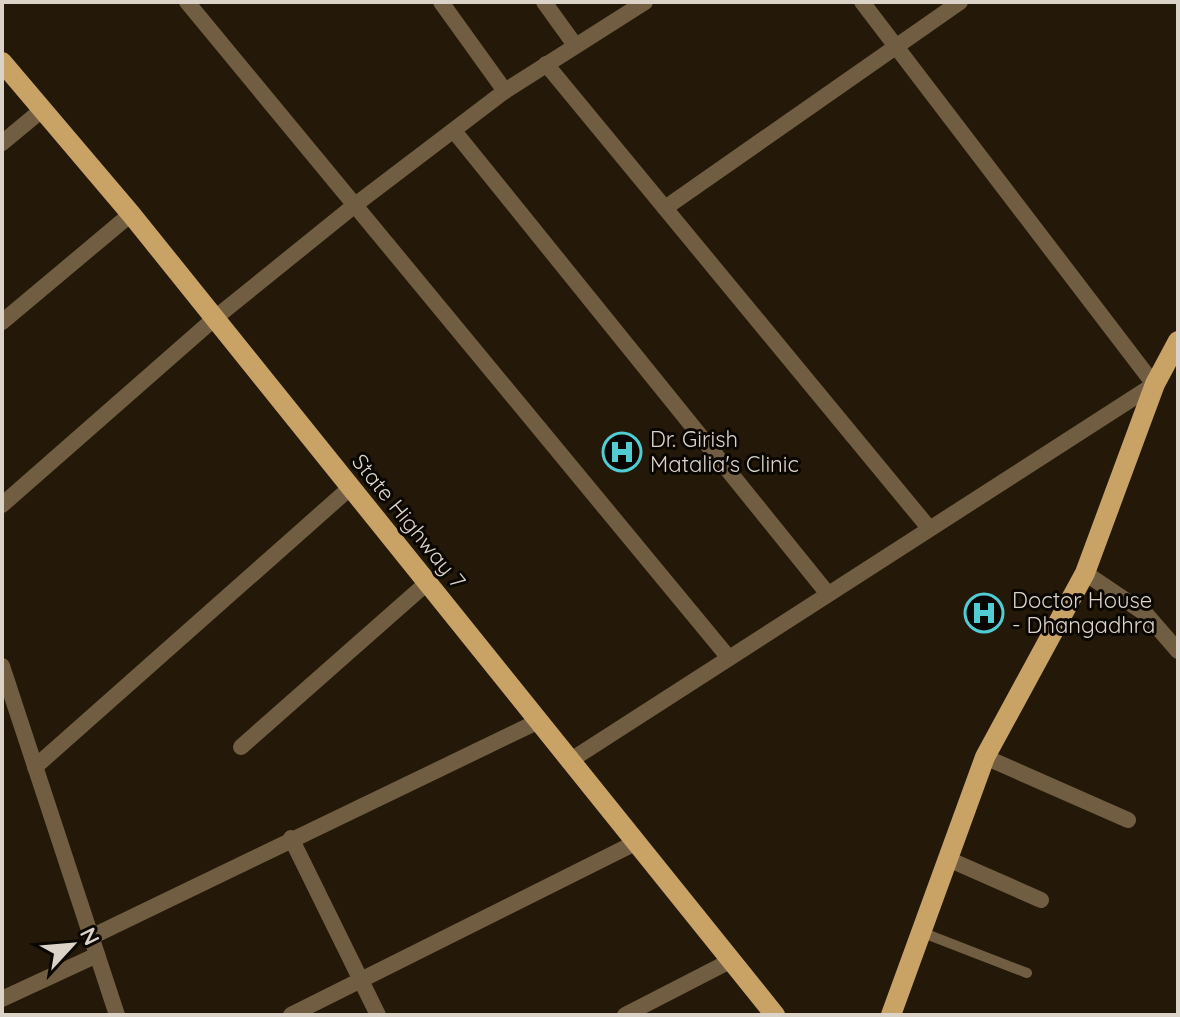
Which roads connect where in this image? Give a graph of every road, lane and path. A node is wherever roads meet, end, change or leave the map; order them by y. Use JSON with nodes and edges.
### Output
{"nodes":[{"id":1,"x":187,"y":2,"type":"edge"},
{"id":2,"x":441,"y":2,"type":"edge"},
{"id":3,"x":544,"y":2,"type":"edge"},
{"id":4,"x":645,"y":2,"type":"edge"},
{"id":5,"x":862,"y":2,"type":"edge"},
{"id":6,"x":960,"y":2,"type":"edge"},
{"id":7,"x":575,"y":45,"type":"junction"},
{"id":8,"x":897,"y":48,"type":"junction"},
{"id":9,"x":2,"y":62,"type":"edge"},
{"id":10,"x":546,"y":64,"type":"junction"},
{"id":11,"x":505,"y":91,"type":"junction"},
{"id":12,"x":43,"y":109,"type":"junction"},
{"id":13,"x":454,"y":131,"type":"junction"},
{"id":14,"x":2,"y":143,"type":"edge"},
{"id":15,"x":355,"y":205,"type":"junction"},
{"id":16,"x":665,"y":208,"type":"junction"},
{"id":17,"x":131,"y":214,"type":"junction"},
{"id":18,"x":215,"y":318,"type":"junction"},
{"id":19,"x":2,"y":322,"type":"edge"},
{"id":20,"x":1178,"y":341,"type":"edge"},
{"id":21,"x":1154,"y":383,"type":"junction"},
{"id":22,"x":351,"y":487,"type":"junction"},
{"id":23,"x":2,"y":505,"type":"edge"},
{"id":24,"x":929,"y":528,"type":"junction"},
{"id":25,"x":1085,"y":573,"type":"junction"},
{"id":26,"x":428,"y":582,"type":"junction"},
{"id":27,"x":828,"y":594,"type":"junction"},
{"id":28,"x":1178,"y":651,"type":"edge"},
{"id":29,"x":729,"y":658,"type":"junction"},
{"id":30,"x":2,"y":666,"type":"edge"},
{"id":31,"x":539,"y":721,"type":"junction"},
{"id":32,"x":241,"y":747,"type":"dead end"},
{"id":33,"x":985,"y":757,"type":"junction"},
{"id":34,"x":571,"y":760,"type":"junction"},
{"id":35,"x":35,"y":767,"type":"junction"},
{"id":36,"x":1128,"y":820,"type":"dead end"},
{"id":37,"x":291,"y":838,"type":"junction"},
{"id":38,"x":637,"y":842,"type":"junction"},
{"id":39,"x":948,"y":859,"type":"junction"},
{"id":40,"x":1041,"y":900,"type":"dead end"},
{"id":41,"x":921,"y":932,"type":"junction"},
{"id":42,"x":91,"y":937,"type":"junction"},
{"id":43,"x":97,"y":955,"type":"junction"},
{"id":44,"x":732,"y":960,"type":"junction"},
{"id":45,"x":1027,"y":973,"type":"dead end"},
{"id":46,"x":361,"y":980,"type":"junction"},
{"id":47,"x":2,"y":999,"type":"edge"},
{"id":48,"x":117,"y":1015,"type":"edge"},
{"id":49,"x":291,"y":1015,"type":"edge"},
{"id":50,"x":378,"y":1015,"type":"edge"},
{"id":51,"x":625,"y":1015,"type":"edge"},
{"id":52,"x":775,"y":1015,"type":"edge"},
{"id":53,"x":891,"y":1015,"type":"edge"}],
"edges":[{"from":1,"to":15,"type":"street"},
{"from":2,"to":11,"type":"street"},
{"from":3,"to":7,"type":"street"},
{"from":4,"to":7,"type":"street"},
{"from":5,"to":8,"type":"street"},
{"from":6,"to":8,"type":"street"},
{"from":7,"to":10,"type":"street"},
{"from":8,"to":16,"type":"street"},
{"from":8,"to":21,"type":"street"},
{"from":9,"to":12,"type":"main road","name":"State Highway 7"},
{"from":10,"to":11,"type":"street"},
{"from":10,"to":16,"type":"street"},
{"from":11,"to":13,"type":"street"},
{"from":12,"to":14,"type":"street"},
{"from":12,"to":17,"type":"main road","name":"State Highway 7"},
{"from":13,"to":15,"type":"street"},
{"from":13,"to":27,"type":"street"},
{"from":15,"to":18,"type":"street"},
{"from":15,"to":29,"type":"street"},
{"from":16,"to":24,"type":"street"},
{"from":17,"to":18,"type":"main road","name":"State Highway 7"},
{"from":17,"to":19,"type":"street"},
{"from":18,"to":22,"type":"main road","name":"State Highway 7"},
{"from":18,"to":23,"type":"street"},
{"from":20,"to":21,"type":"main road"},
{"from":21,"to":24,"type":"street"},
{"from":21,"to":25,"type":"main road"},
{"from":22,"to":26,"type":"main road","name":"State Highway 7"},
{"from":22,"to":35,"type":"street"},
{"from":24,"to":27,"type":"street"},
{"from":25,"to":28,"type":"street"},
{"from":25,"to":33,"type":"main road"},
{"from":26,"to":31,"type":"main road","name":"State Highway 7"},
{"from":26,"to":32,"type":"street"},
{"from":27,"to":29,"type":"street"},
{"from":29,"to":34,"type":"street"},
{"from":30,"to":35,"type":"street"},
{"from":31,"to":34,"type":"main road","name":"State Highway 7"},
{"from":31,"to":37,"type":"street"},
{"from":33,"to":36,"type":"street"},
{"from":33,"to":39,"type":"main road"},
{"from":34,"to":38,"type":"main road","name":"State Highway 7"},
{"from":35,"to":42,"type":"street"},
{"from":37,"to":42,"type":"street"},
{"from":37,"to":46,"type":"street"},
{"from":38,"to":44,"type":"main road","name":"State Highway 7"},
{"from":38,"to":46,"type":"street"},
{"from":39,"to":40,"type":"street"},
{"from":39,"to":41,"type":"main road"},
{"from":41,"to":45,"type":"lane"},
{"from":41,"to":53,"type":"main road"},
{"from":42,"to":43,"type":"street"},
{"from":43,"to":47,"type":"street"},
{"from":43,"to":48,"type":"street"},
{"from":44,"to":51,"type":"street"},
{"from":44,"to":52,"type":"main road","name":"State Highway 7"},
{"from":46,"to":49,"type":"street"},
{"from":46,"to":50,"type":"street"}]}
